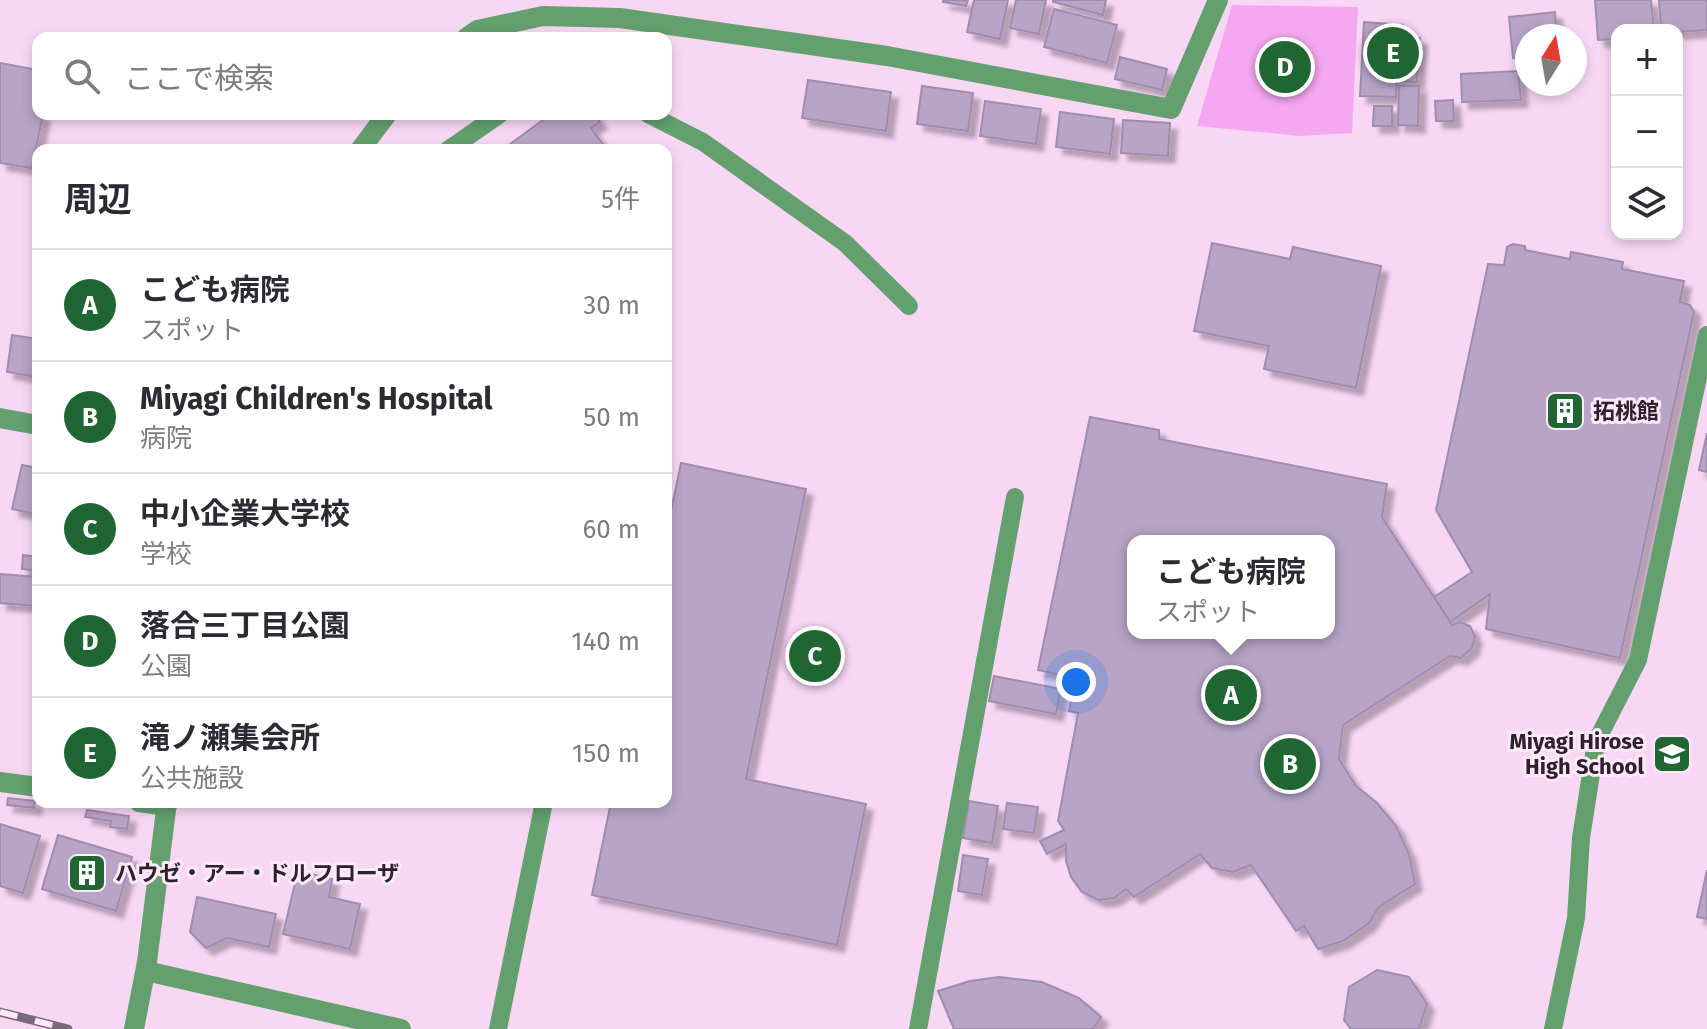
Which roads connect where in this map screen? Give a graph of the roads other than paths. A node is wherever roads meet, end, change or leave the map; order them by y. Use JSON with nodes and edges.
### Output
{"nodes":[{"id":1,"x":1218,"y":0,"type":"edge"},
{"id":2,"x":474,"y":32,"type":"edge"},
{"id":3,"x":382,"y":120,"type":"edge"},
{"id":4,"x":491,"y":120,"type":"edge"},
{"id":5,"x":660,"y":120,"type":"edge"},
{"id":6,"x":364,"y":144,"type":"edge"},
{"id":7,"x":457,"y":144,"type":"edge"},
{"id":8,"x":909,"y":306,"type":"dead end"},
{"id":9,"x":1707,"y":335,"type":"edge"},
{"id":10,"x":0,"y":418,"type":"edge"},
{"id":11,"x":32,"y":424,"type":"edge"},
{"id":12,"x":1015,"y":497,"type":"dead end"},
{"id":13,"x":0,"y":782,"type":"edge"},
{"id":14,"x":32,"y":786,"type":"edge"},
{"id":15,"x":166,"y":808,"type":"edge"},
{"id":16,"x":543,"y":808,"type":"edge"},
{"id":17,"x":146,"y":971,"type":"junction"},
{"id":18,"x":134,"y":1029,"type":"edge"},
{"id":19,"x":401,"y":1029,"type":"edge"},
{"id":20,"x":498,"y":1029,"type":"edge"},
{"id":21,"x":918,"y":1029,"type":"edge"},
{"id":22,"x":1553,"y":1029,"type":"edge"}],
"edges":[{"from":1,"to":2,"type":"street"},
{"from":3,"to":6,"type":"street"},
{"from":4,"to":7,"type":"lane"},
{"from":5,"to":8,"type":"lane"},
{"from":9,"to":22,"type":"lane"},
{"from":10,"to":11,"type":"street"},
{"from":12,"to":21,"type":"lane"},
{"from":13,"to":14,"type":"street"},
{"from":15,"to":17,"type":"street"},
{"from":16,"to":20,"type":"lane"},
{"from":17,"to":18,"type":"street"},
{"from":17,"to":19,"type":"street"}]}
